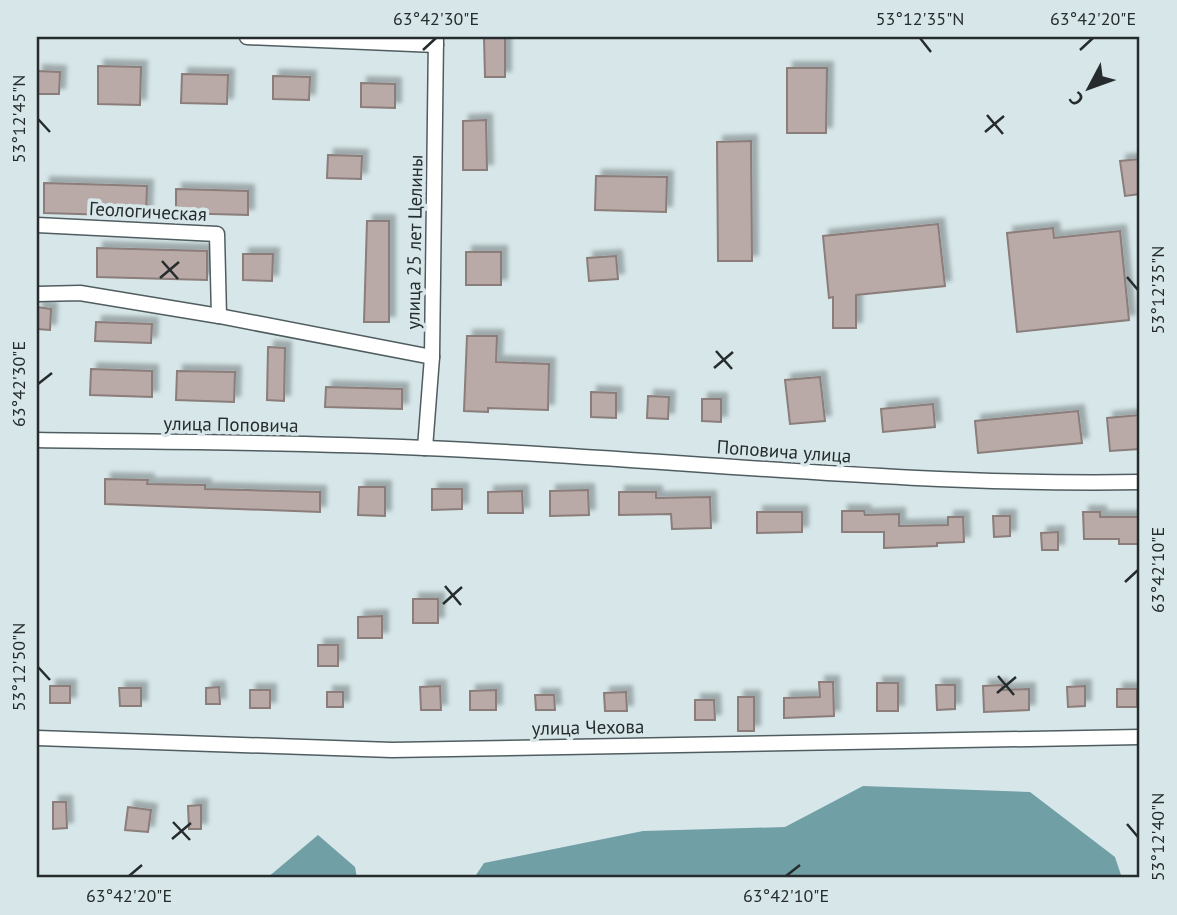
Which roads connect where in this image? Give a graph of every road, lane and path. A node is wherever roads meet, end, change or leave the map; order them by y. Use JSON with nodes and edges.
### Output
{"nodes":[{"id":1,"x":247,"y":37,"type":"edge"},
{"id":2,"x":436,"y":41,"type":"edge"},
{"id":3,"x":37,"y":225,"type":"edge"},
{"id":4,"x":37,"y":294,"type":"edge"},
{"id":5,"x":219,"y":316,"type":"junction"},
{"id":6,"x":432,"y":357,"type":"junction"},
{"id":7,"x":37,"y":440,"type":"edge"},
{"id":8,"x":425,"y":448,"type":"junction"},
{"id":9,"x":1140,"y":482,"type":"edge"},
{"id":10,"x":1140,"y":737,"type":"edge"},
{"id":11,"x":37,"y":738,"type":"edge"}],
"edges":[{"from":1,"to":2,"type":"street"},
{"from":2,"to":6,"type":"street","name":"улица 25 лет Целины"},
{"from":3,"to":5,"type":"street","name":"Геологическая"},
{"from":4,"to":5,"type":"street"},
{"from":5,"to":6,"type":"street"},
{"from":6,"to":8,"type":"street","name":"улица 25 лет Целины"},
{"from":7,"to":8,"type":"street","name":"улица Поповича"},
{"from":8,"to":9,"type":"street","name":"Поповича улица"},
{"from":10,"to":11,"type":"street","name":"улица Чехова"}]}
